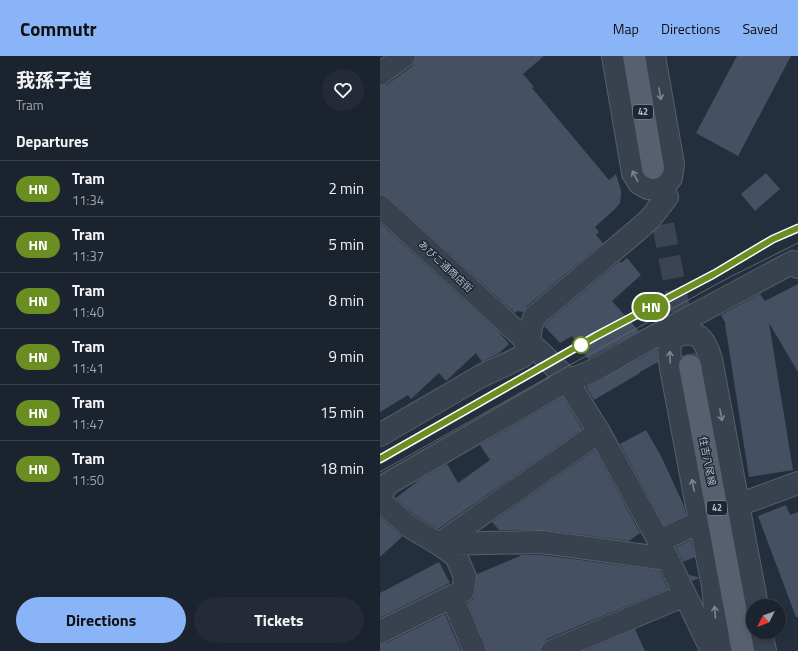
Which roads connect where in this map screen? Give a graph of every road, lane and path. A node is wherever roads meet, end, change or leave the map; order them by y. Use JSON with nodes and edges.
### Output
{"nodes":[{"id":1,"x":404,"y":56,"type":"edge"},
{"id":2,"x":613,"y":56,"type":"edge"},
{"id":3,"x":634,"y":56,"type":"edge"},
{"id":4,"x":654,"y":56,"type":"edge"},
{"id":5,"x":380,"y":74,"type":"edge"},
{"id":6,"x":653,"y":168,"type":"tunnel mouth"},
{"id":7,"x":662,"y":188,"type":"junction"},
{"id":8,"x":380,"y":206,"type":"edge"},
{"id":9,"x":798,"y":267,"type":"edge"},
{"id":10,"x":529,"y":343,"type":"junction"},
{"id":11,"x":690,"y":366,"type":"tunnel mouth"},
{"id":12,"x":568,"y":380,"type":"junction"},
{"id":13,"x":599,"y":432,"type":"junction"},
{"id":14,"x":380,"y":435,"type":"edge"},
{"id":15,"x":798,"y":482,"type":"edge"},
{"id":16,"x":380,"y":494,"type":"edge"},
{"id":17,"x":380,"y":500,"type":"edge"},
{"id":18,"x":738,"y":505,"type":"junction"},
{"id":19,"x":700,"y":522,"type":"junction"},
{"id":20,"x":448,"y":550,"type":"junction"},
{"id":21,"x":664,"y":550,"type":"junction"},
{"id":22,"x":713,"y":585,"type":"junction"},
{"id":23,"x":685,"y":594,"type":"junction"},
{"id":24,"x":452,"y":597,"type":"junction"},
{"id":25,"x":756,"y":599,"type":"edge"},
{"id":26,"x":380,"y":632,"type":"edge"},
{"id":27,"x":763,"y":639,"type":"edge"},
{"id":28,"x":475,"y":651,"type":"edge"},
{"id":29,"x":552,"y":651,"type":"edge"},
{"id":30,"x":712,"y":651,"type":"edge"},
{"id":31,"x":720,"y":651,"type":"edge"},
{"id":32,"x":743,"y":651,"type":"edge"},
{"id":33,"x":765,"y":651,"type":"edge"}],
"edges":[{"from":1,"to":5,"type":"street"},
{"from":7,"to":2,"type":"street","one_way":true},
{"from":3,"to":6,"type":"main road","number":"42"},
{"from":4,"to":7,"type":"street","one_way":true},
{"from":7,"to":10,"type":"street"},
{"from":8,"to":10,"type":"street","name":"あびこ通商店街"},
{"from":9,"to":12,"type":"street"},
{"from":10,"to":12,"type":"street","name":"あびこ通商店街"},
{"from":10,"to":14,"type":"street"},
{"from":11,"to":32,"type":"main road","name":"住吉八尾線","number":"42"},
{"from":12,"to":13,"type":"street","name":"あびこ通商店街"},
{"from":12,"to":16,"type":"street"},
{"from":13,"to":20,"type":"street"},
{"from":13,"to":21,"type":"street","name":"あびこ通商店街"},
{"from":15,"to":18,"type":"street"},
{"from":17,"to":20,"type":"street"},
{"from":19,"to":18,"type":"street","one_way":true},
{"from":18,"to":25,"type":"street"},
{"from":19,"to":21,"type":"street"},
{"from":19,"to":22,"type":"street"},
{"from":20,"to":21,"type":"street"},
{"from":20,"to":24,"type":"street"},
{"from":21,"to":23,"type":"street","name":"あびこ通商店街"},
{"from":22,"to":23,"type":"street"},
{"from":31,"to":22,"type":"street","one_way":true},
{"from":23,"to":29,"type":"street"},
{"from":23,"to":30,"type":"street","name":"あびこ通商店街"},
{"from":24,"to":26,"type":"street"},
{"from":24,"to":28,"type":"street"},
{"from":27,"to":33,"type":"street"}]}
